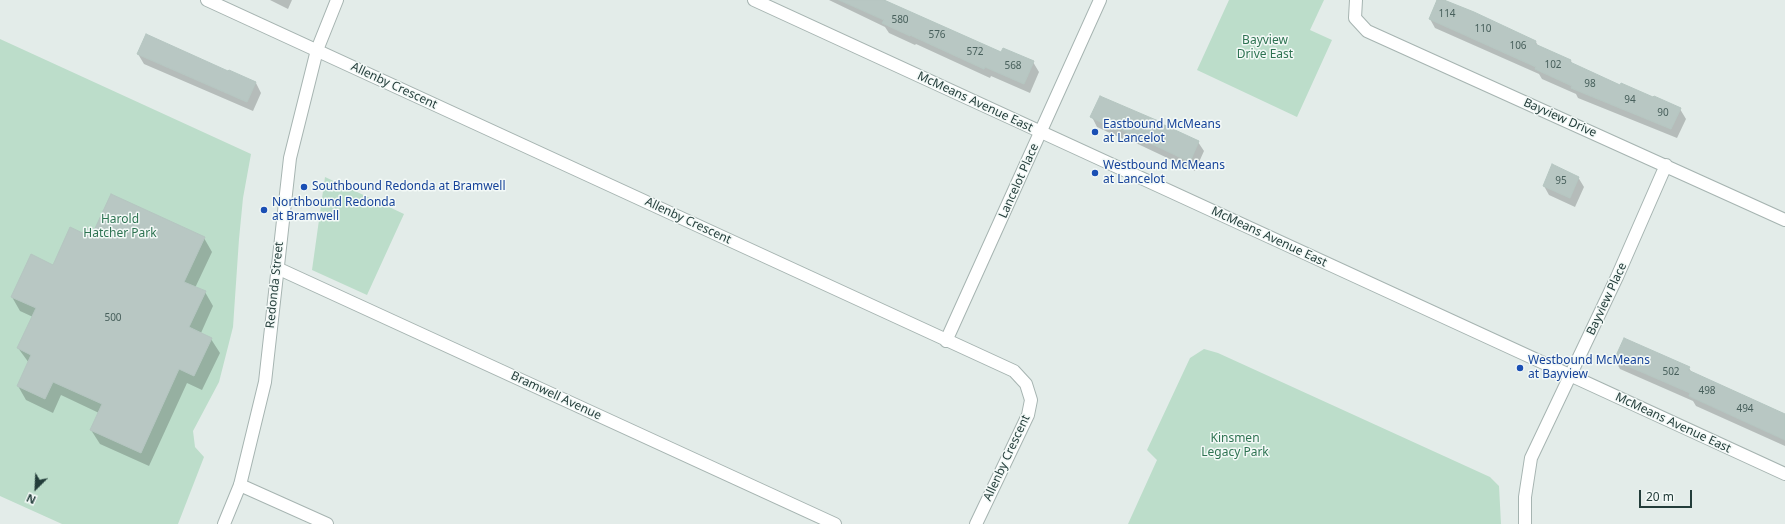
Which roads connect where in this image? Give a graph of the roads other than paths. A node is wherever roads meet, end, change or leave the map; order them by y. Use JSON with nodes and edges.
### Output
{"nodes":[{"id":1,"x":207,"y":0,"type":"edge"},
{"id":2,"x":337,"y":0,"type":"edge"},
{"id":3,"x":754,"y":0,"type":"edge"},
{"id":4,"x":1100,"y":0,"type":"edge"},
{"id":5,"x":1356,"y":0,"type":"edge"},
{"id":6,"x":316,"y":50,"type":"junction"},
{"id":7,"x":1041,"y":132,"type":"junction"},
{"id":8,"x":1666,"y":165,"type":"junction"},
{"id":9,"x":1785,"y":220,"type":"edge"},
{"id":10,"x":277,"y":268,"type":"junction"},
{"id":11,"x":946,"y":341,"type":"junction"},
{"id":12,"x":1571,"y":376,"type":"junction"},
{"id":13,"x":1785,"y":474,"type":"edge"},
{"id":14,"x":240,"y":485,"type":"junction"},
{"id":15,"x":224,"y":524,"type":"edge"},
{"id":16,"x":327,"y":524,"type":"edge"},
{"id":17,"x":835,"y":524,"type":"edge"},
{"id":18,"x":976,"y":524,"type":"edge"},
{"id":19,"x":1525,"y":524,"type":"edge"}],
"edges":[{"from":1,"to":6,"type":"street","name":"Allenby Crescent"},
{"from":2,"to":6,"type":"street","name":"Redonda Street"},
{"from":3,"to":7,"type":"street","name":"McMeans Avenue East"},
{"from":4,"to":7,"type":"street","name":"Lancelot Place"},
{"from":5,"to":8,"type":"street","name":"Bayview Drive"},
{"from":6,"to":10,"type":"street","name":"Redonda Street"},
{"from":6,"to":11,"type":"street","name":"Allenby Crescent"},
{"from":7,"to":11,"type":"street","name":"Lancelot Place"},
{"from":7,"to":12,"type":"street","name":"McMeans Avenue East"},
{"from":8,"to":9,"type":"street","name":"Bayview Drive"},
{"from":8,"to":12,"type":"street","name":"Bayview Place"},
{"from":10,"to":14,"type":"street","name":"Redonda Street"},
{"from":10,"to":17,"type":"street","name":"Bramwell Avenue"},
{"from":11,"to":18,"type":"street","name":"Allenby Crescent"},
{"from":12,"to":13,"type":"street","name":"McMeans Avenue East"},
{"from":12,"to":19,"type":"street","name":"Bayview Place"},
{"from":14,"to":15,"type":"street","name":"Redonda Street"},
{"from":14,"to":16,"type":"street"}]}
